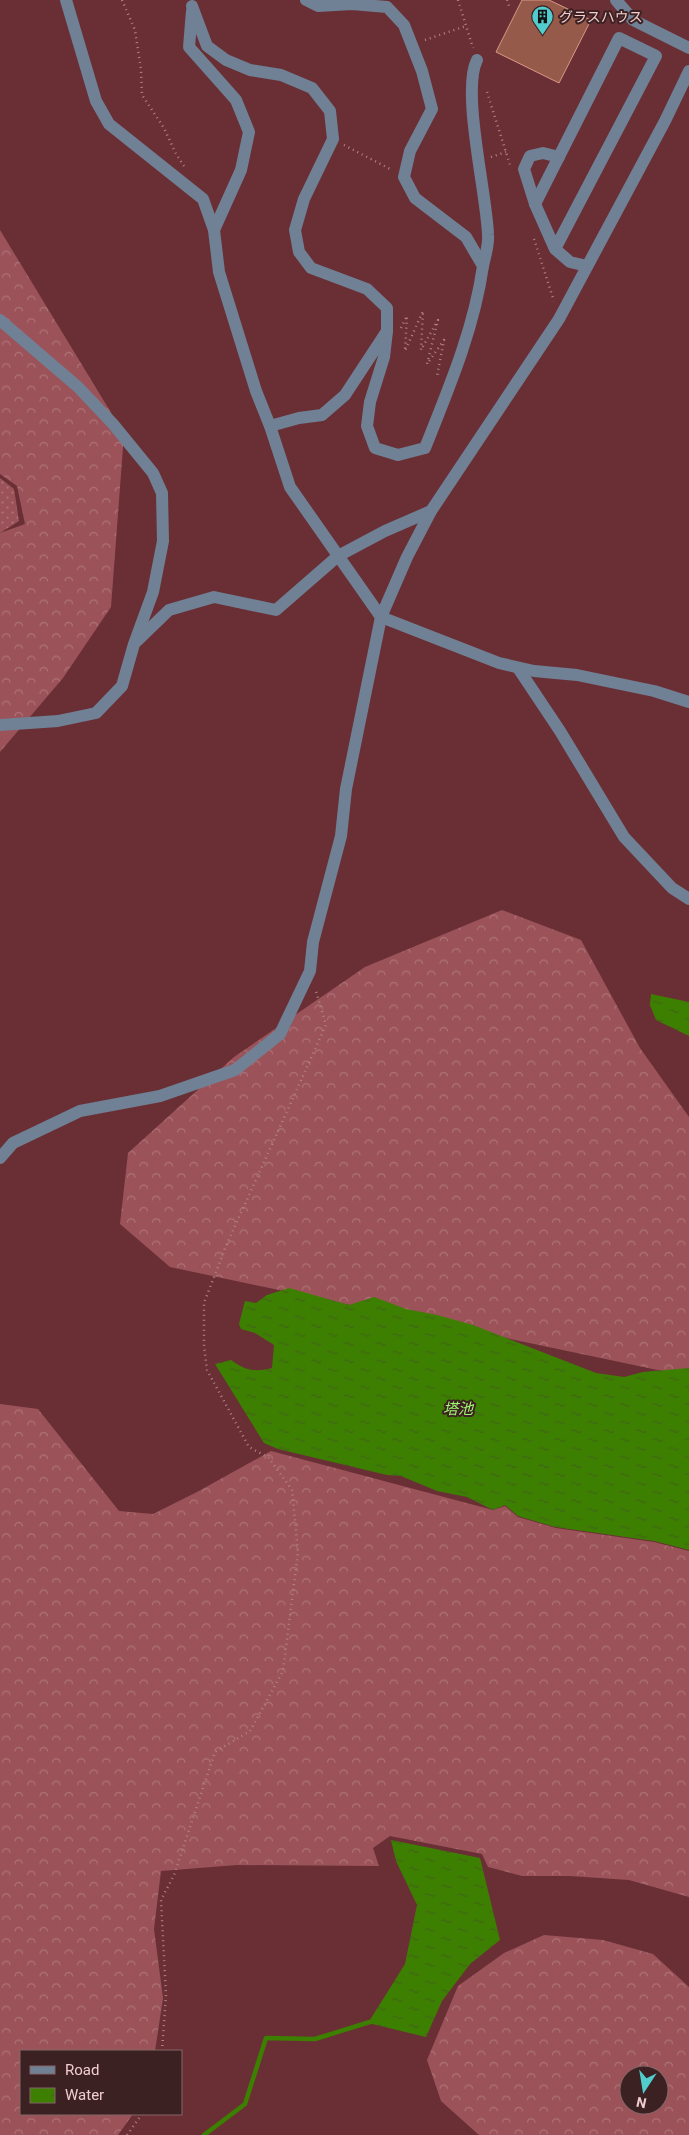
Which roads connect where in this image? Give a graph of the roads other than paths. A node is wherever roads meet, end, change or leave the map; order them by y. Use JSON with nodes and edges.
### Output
{"nodes":[{"id":1,"x":66,"y":0,"type":"edge"},
{"id":2,"x":306,"y":0,"type":"edge"},
{"id":3,"x":616,"y":0,"type":"edge"},
{"id":4,"x":192,"y":3,"type":"edge"},
{"id":5,"x":689,"y":48,"type":"edge"},
{"id":6,"x":477,"y":60,"type":"road end"},
{"id":7,"x":689,"y":71,"type":"edge"},
{"id":8,"x":559,"y":157,"type":"junction"},
{"id":9,"x":535,"y":204,"type":"junction"},
{"id":10,"x":214,"y":230,"type":"junction"},
{"id":11,"x":555,"y":249,"type":"junction"},
{"id":12,"x":483,"y":266,"type":"junction"},
{"id":13,"x":587,"y":266,"type":"junction"},
{"id":14,"x":0,"y":320,"type":"edge"},
{"id":15,"x":393,"y":332,"type":"junction"},
{"id":16,"x":270,"y":426,"type":"junction"},
{"id":17,"x":431,"y":511,"type":"junction"},
{"id":18,"x":338,"y":556,"type":"junction"},
{"id":19,"x":382,"y":617,"type":"junction"},
{"id":20,"x":134,"y":644,"type":"junction"},
{"id":21,"x":518,"y":668,"type":"junction"},
{"id":22,"x":689,"y":702,"type":"edge"},
{"id":23,"x":0,"y":725,"type":"edge"},
{"id":24,"x":689,"y":899,"type":"edge"},
{"id":25,"x":0,"y":1158,"type":"edge"}],
"edges":[{"from":1,"to":10,"type":"street"},
{"from":2,"to":12,"type":"street"},
{"from":3,"to":5,"type":"street"},
{"from":4,"to":10,"type":"street"},
{"from":4,"to":15,"type":"street"},
{"from":6,"to":12,"type":"street"},
{"from":7,"to":13,"type":"street"},
{"from":8,"to":9,"type":"street"},
{"from":8,"to":9,"type":"street"},
{"from":8,"to":11,"type":"street"},
{"from":9,"to":11,"type":"street"},
{"from":10,"to":16,"type":"street"},
{"from":11,"to":13,"type":"street"},
{"from":12,"to":15,"type":"street"},
{"from":13,"to":17,"type":"street"},
{"from":14,"to":20,"type":"street"},
{"from":15,"to":16,"type":"street"},
{"from":16,"to":18,"type":"street"},
{"from":17,"to":18,"type":"street"},
{"from":17,"to":19,"type":"street"},
{"from":18,"to":19,"type":"street"},
{"from":18,"to":20,"type":"street"},
{"from":19,"to":21,"type":"street"},
{"from":19,"to":25,"type":"street"},
{"from":20,"to":23,"type":"street"},
{"from":21,"to":22,"type":"street"},
{"from":21,"to":24,"type":"street"}]}
